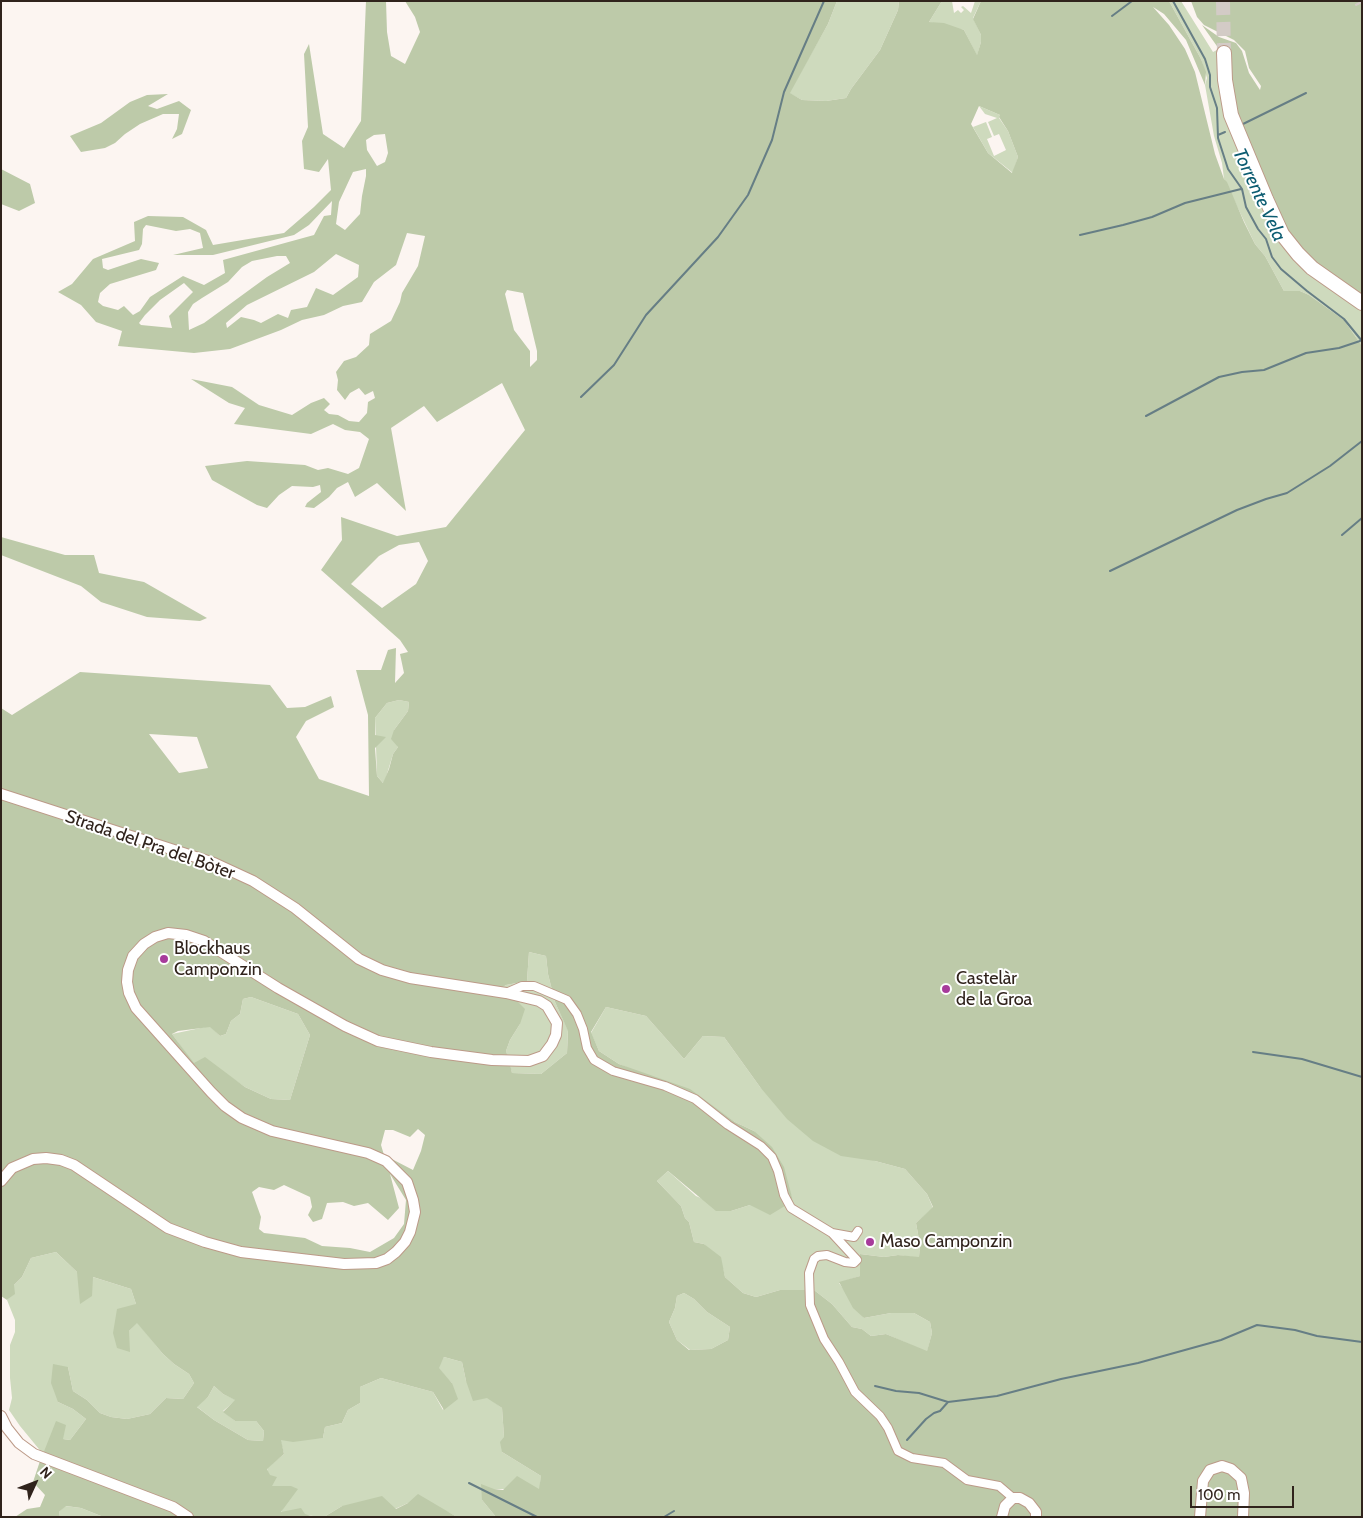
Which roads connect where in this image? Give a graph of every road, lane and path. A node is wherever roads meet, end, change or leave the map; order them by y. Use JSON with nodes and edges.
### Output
{"nodes":[{"id":1,"x":1224,"y":53,"type":"tunnel mouth"},
{"id":2,"x":1362,"y":302,"type":"edge"},
{"id":3,"x":1,"y":794,"type":"edge"},
{"id":4,"x":506,"y":993,"type":"junction"},
{"id":5,"x":1,"y":1181,"type":"edge"},
{"id":6,"x":858,"y":1231,"type":"dead end"},
{"id":7,"x":832,"y":1234,"type":"junction"},
{"id":8,"x":1,"y":1416,"type":"edge"},
{"id":9,"x":1013,"y":1498,"type":"junction"},
{"id":10,"x":188,"y":1517,"type":"edge"},
{"id":11,"x":1002,"y":1517,"type":"edge"},
{"id":12,"x":1036,"y":1517,"type":"edge"},
{"id":13,"x":1200,"y":1517,"type":"edge"},
{"id":14,"x":1243,"y":1517,"type":"edge"}],
"edges":[{"from":1,"to":2,"type":"highway"},
{"from":3,"to":4,"type":"main road","name":"Strada del Pra del Bòter"},
{"from":4,"to":5,"type":"main road","name":"Strada del Pra del Bòter"},
{"from":4,"to":7,"type":"street"},
{"from":6,"to":7,"type":"street"},
{"from":7,"to":9,"type":"street"},
{"from":8,"to":10,"type":"main road"},
{"from":9,"to":11,"type":"main road"},
{"from":9,"to":12,"type":"main road"},
{"from":13,"to":14,"type":"main road"}]}
